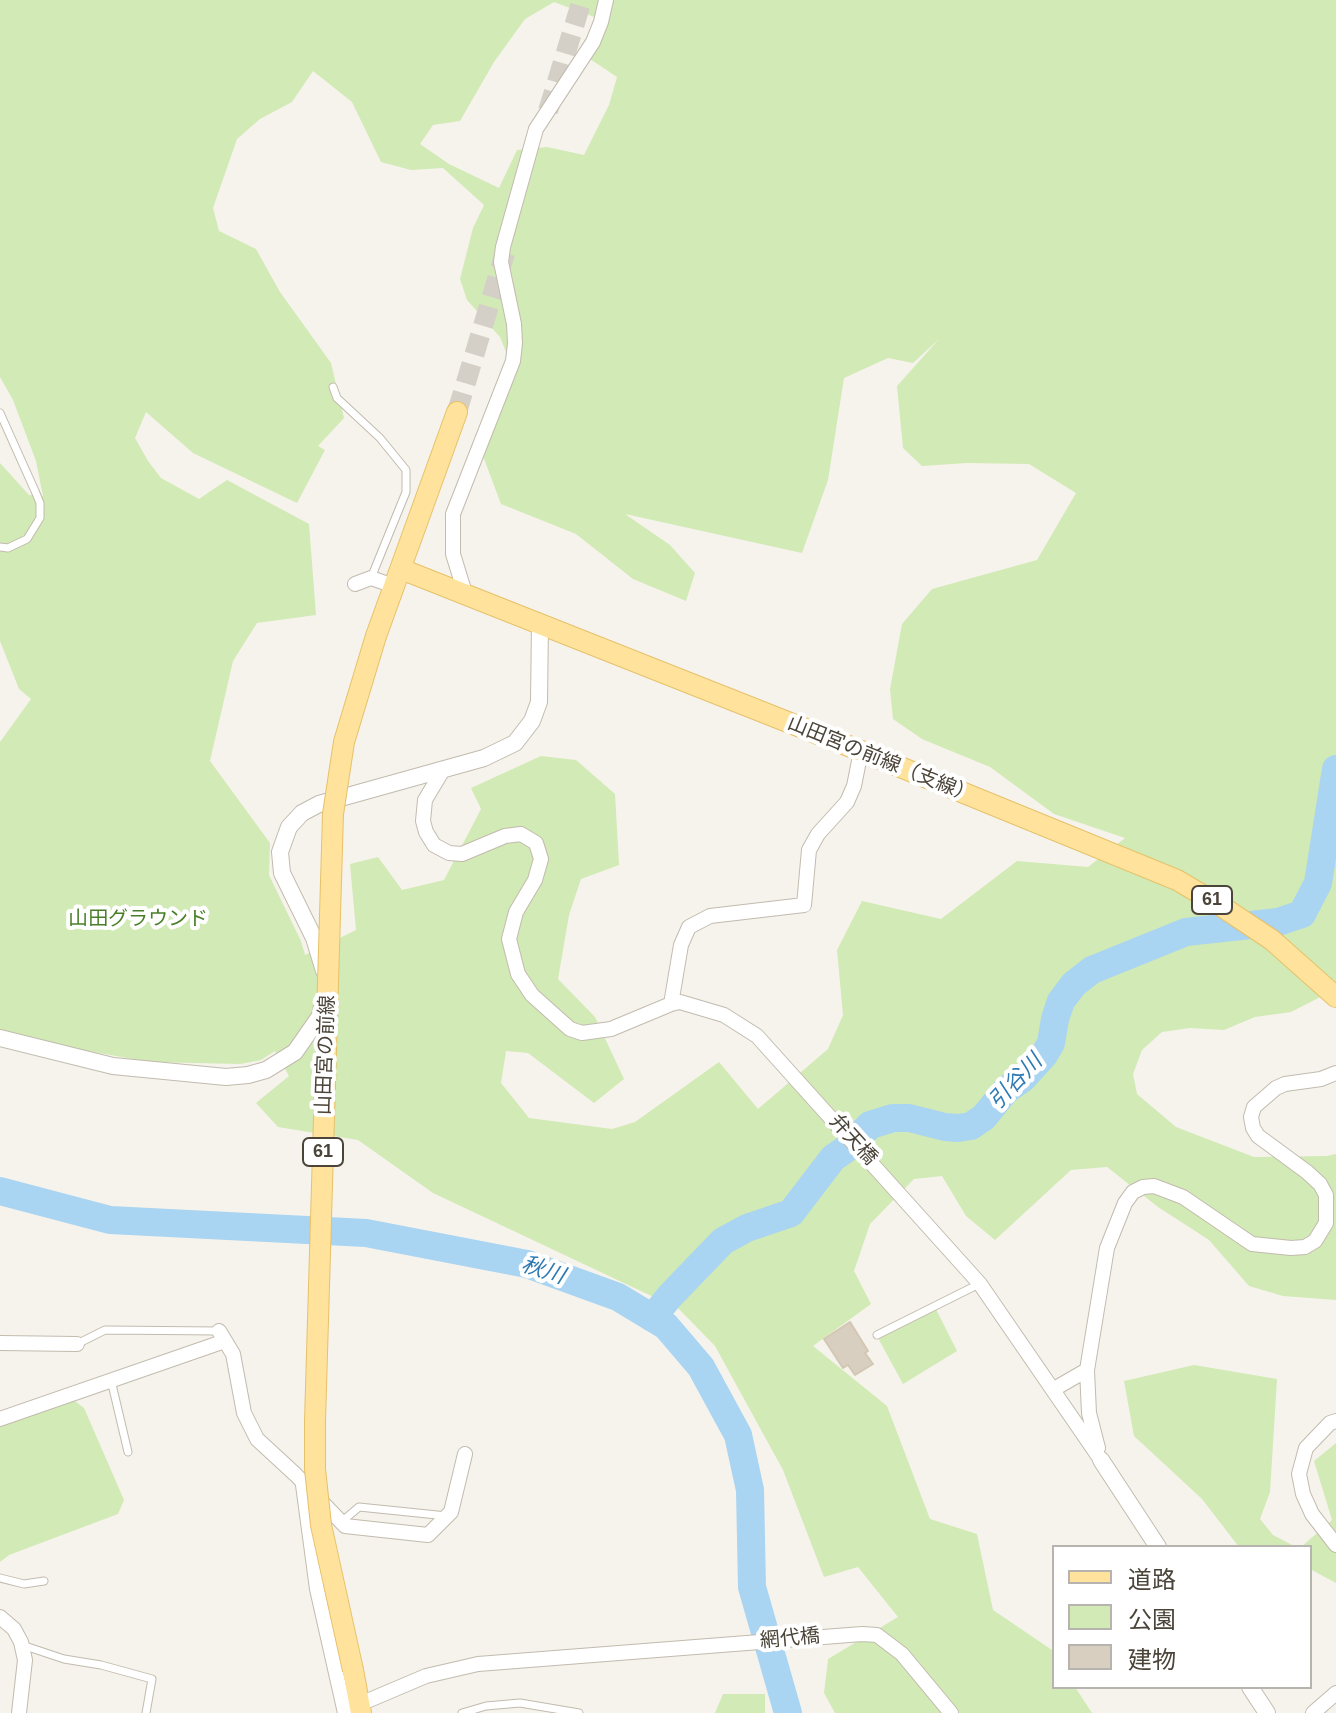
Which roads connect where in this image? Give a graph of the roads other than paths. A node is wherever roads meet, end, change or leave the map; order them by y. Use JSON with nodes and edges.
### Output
{"nodes":[{"id":1,"x":606,"y":0,"type":"edge"},
{"id":2,"x":333,"y":387,"type":"dead end"},
{"id":3,"x":457,"y":412,"type":"tunnel mouth"},
{"id":4,"x":0,"y":413,"type":"edge"},
{"id":5,"x":0,"y":547,"type":"edge"},
{"id":6,"x":397,"y":577,"type":"junction"},
{"id":7,"x":371,"y":578,"type":"junction"},
{"id":8,"x":355,"y":584,"type":"dead end"},
{"id":9,"x":465,"y":593,"type":"junction"},
{"id":10,"x":540,"y":623,"type":"junction"},
{"id":11,"x":861,"y":751,"type":"junction"},
{"id":12,"x":443,"y":770,"type":"junction"},
{"id":13,"x":1336,"y":997,"type":"edge"},
{"id":14,"x":671,"y":1004,"type":"junction"},
{"id":15,"x":0,"y":1038,"type":"edge"},
{"id":16,"x":1336,"y":1073,"type":"edge"},
{"id":17,"x":980,"y":1284,"type":"junction"},
{"id":18,"x":877,"y":1335,"type":"dead end"},
{"id":19,"x":222,"y":1336,"type":"junction"},
{"id":20,"x":0,"y":1343,"type":"edge"},
{"id":21,"x":77,"y":1344,"type":"joint"},
{"id":22,"x":1087,"y":1370,"type":"junction"},
{"id":23,"x":111,"y":1380,"type":"junction"},
{"id":24,"x":1054,"y":1389,"type":"junction"},
{"id":25,"x":0,"y":1419,"type":"edge"},
{"id":26,"x":1336,"y":1421,"type":"edge"},
{"id":27,"x":128,"y":1452,"type":"dead end"},
{"id":28,"x":465,"y":1454,"type":"dead end"},
{"id":29,"x":1101,"y":1460,"type":"junction"},
{"id":30,"x":303,"y":1485,"type":"junction"},
{"id":31,"x":447,"y":1516,"type":"junction"},
{"id":32,"x":345,"y":1526,"type":"junction"},
{"id":33,"x":1157,"y":1545,"type":"edge"},
{"id":34,"x":1336,"y":1545,"type":"edge"},
{"id":35,"x":0,"y":1578,"type":"edge"},
{"id":36,"x":44,"y":1581,"type":"dead end"},
{"id":37,"x":0,"y":1617,"type":"edge"},
{"id":38,"x":22,"y":1645,"type":"junction"},
{"id":39,"x":1251,"y":1689,"type":"edge"},
{"id":40,"x":1336,"y":1693,"type":"edge"},
{"id":41,"x":355,"y":1710,"type":"edge"},
{"id":42,"x":19,"y":1713,"type":"edge"},
{"id":43,"x":146,"y":1713,"type":"edge"},
{"id":44,"x":462,"y":1713,"type":"edge"},
{"id":45,"x":579,"y":1713,"type":"edge"},
{"id":46,"x":951,"y":1713,"type":"edge"},
{"id":47,"x":1267,"y":1713,"type":"edge"},
{"id":48,"x":1313,"y":1713,"type":"edge"}],
"edges":[{"from":1,"to":9,"type":"street"},
{"from":2,"to":7,"type":"lane"},
{"from":3,"to":6,"type":"main road","name":"山田宮の前線","number":"61"},
{"from":4,"to":5,"type":"lane"},
{"from":6,"to":7,"type":"street"},
{"from":6,"to":9,"type":"main road","name":"山田宮の前線（支線）","number":"61"},
{"from":6,"to":41,"type":"main road","name":"山田宮の前線","number":"61","bridge":true},
{"from":7,"to":8,"type":"street"},
{"from":9,"to":10,"type":"main road","name":"山田宮の前線（支線）","number":"61"},
{"from":10,"to":11,"type":"main road","name":"山田宮の前線（支線）","number":"61"},
{"from":10,"to":12,"type":"street"},
{"from":11,"to":13,"type":"main road","name":"山田宮の前線（支線）","number":"61"},
{"from":11,"to":14,"type":"street"},
{"from":12,"to":14,"type":"street"},
{"from":12,"to":15,"type":"street"},
{"from":14,"to":17,"type":"street","name":"弁天橋"},
{"from":16,"to":22,"type":"street"},
{"from":17,"to":18,"type":"lane"},
{"from":17,"to":24,"type":"street","name":"弁天橋"},
{"from":19,"to":21,"type":"lane"},
{"from":19,"to":23,"type":"street"},
{"from":19,"to":30,"type":"street"},
{"from":20,"to":21,"type":"street"},
{"from":22,"to":24,"type":"street"},
{"from":22,"to":29,"type":"street"},
{"from":23,"to":25,"type":"street"},
{"from":23,"to":27,"type":"lane"},
{"from":24,"to":29,"type":"street","name":"弁天橋"},
{"from":26,"to":34,"type":"street"},
{"from":28,"to":31,"type":"street"},
{"from":29,"to":33,"type":"street"},
{"from":30,"to":32,"type":"street"},
{"from":30,"to":41,"type":"street"},
{"from":31,"to":32,"type":"street"},
{"from":31,"to":32,"type":"lane"},
{"from":35,"to":36,"type":"lane"},
{"from":37,"to":38,"type":"street"},
{"from":38,"to":42,"type":"street"},
{"from":38,"to":43,"type":"lane"},
{"from":39,"to":47,"type":"street"},
{"from":40,"to":48,"type":"street"},
{"from":41,"to":46,"type":"street","name":"網代橋"},
{"from":44,"to":45,"type":"lane"}]}
